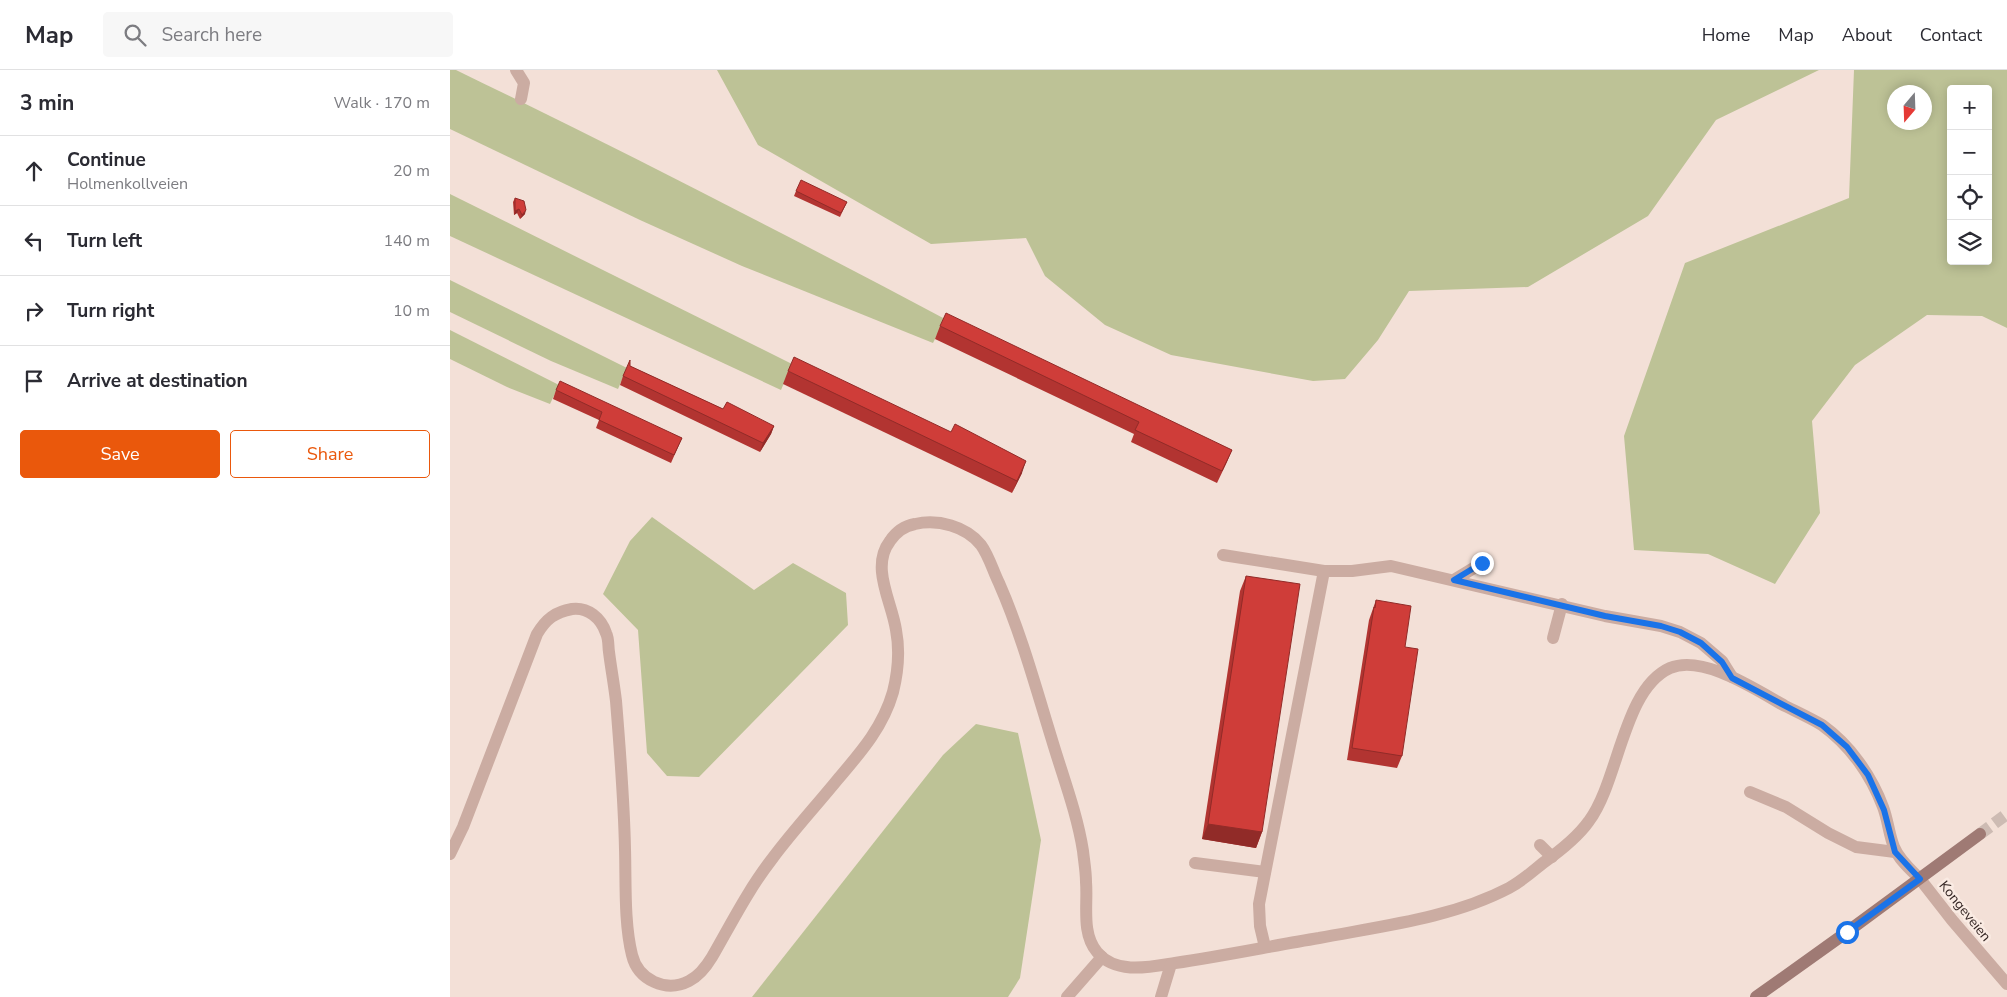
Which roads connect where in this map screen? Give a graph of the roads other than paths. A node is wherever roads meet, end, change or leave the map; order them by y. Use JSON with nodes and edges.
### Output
{"nodes":[{"id":1,"x":516,"y":70,"type":"edge"},
{"id":2,"x":522,"y":100,"type":"dead end"},
{"id":3,"x":1223,"y":555,"type":"dead end"},
{"id":4,"x":1482,"y":563,"type":"dead end"},
{"id":5,"x":1324,"y":571,"type":"junction"},
{"id":6,"x":1454,"y":580,"type":"junction"},
{"id":7,"x":1562,"y":604,"type":"junction"},
{"id":8,"x":1553,"y":638,"type":"dead end"},
{"id":9,"x":1732,"y":678,"type":"junction"},
{"id":10,"x":1750,"y":792,"type":"dead end"},
{"id":11,"x":1980,"y":834,"type":"tunnel mouth"},
{"id":12,"x":1540,"y":844,"type":"dead end"},
{"id":13,"x":1895,"y":852,"type":"junction"},
{"id":14,"x":450,"y":854,"type":"edge"},
{"id":15,"x":1552,"y":856,"type":"junction"},
{"id":16,"x":1195,"y":863,"type":"dead end"},
{"id":17,"x":1265,"y":872,"type":"junction"},
{"id":18,"x":1920,"y":879,"type":"junction"},
{"id":19,"x":1265,"y":947,"type":"junction"},
{"id":20,"x":1102,"y":958,"type":"junction"},
{"id":21,"x":1172,"y":964,"type":"junction"},
{"id":22,"x":2007,"y":984,"type":"edge"},
{"id":23,"x":1067,"y":997,"type":"edge"},
{"id":24,"x":1161,"y":997,"type":"edge"},
{"id":25,"x":1756,"y":997,"type":"edge"}],
"edges":[{"from":1,"to":2,"type":"street"},
{"from":3,"to":5,"type":"street"},
{"from":4,"to":6,"type":"street"},
{"from":5,"to":6,"type":"street"},
{"from":5,"to":17,"type":"street"},
{"from":6,"to":7,"type":"street"},
{"from":7,"to":8,"type":"street"},
{"from":7,"to":9,"type":"street"},
{"from":9,"to":13,"type":"street"},
{"from":9,"to":15,"type":"street"},
{"from":10,"to":13,"type":"street"},
{"from":11,"to":18,"type":"main road"},
{"from":12,"to":15,"type":"street"},
{"from":13,"to":18,"type":"street","name":"Kongeveien"},
{"from":14,"to":20,"type":"street"},
{"from":15,"to":19,"type":"street"},
{"from":16,"to":17,"type":"street"},
{"from":17,"to":19,"type":"street"},
{"from":18,"to":22,"type":"street","name":"Kongeveien"},
{"from":18,"to":25,"type":"main road"},
{"from":19,"to":21,"type":"street"},
{"from":20,"to":21,"type":"street"},
{"from":20,"to":23,"type":"street"},
{"from":21,"to":24,"type":"street"}]}
